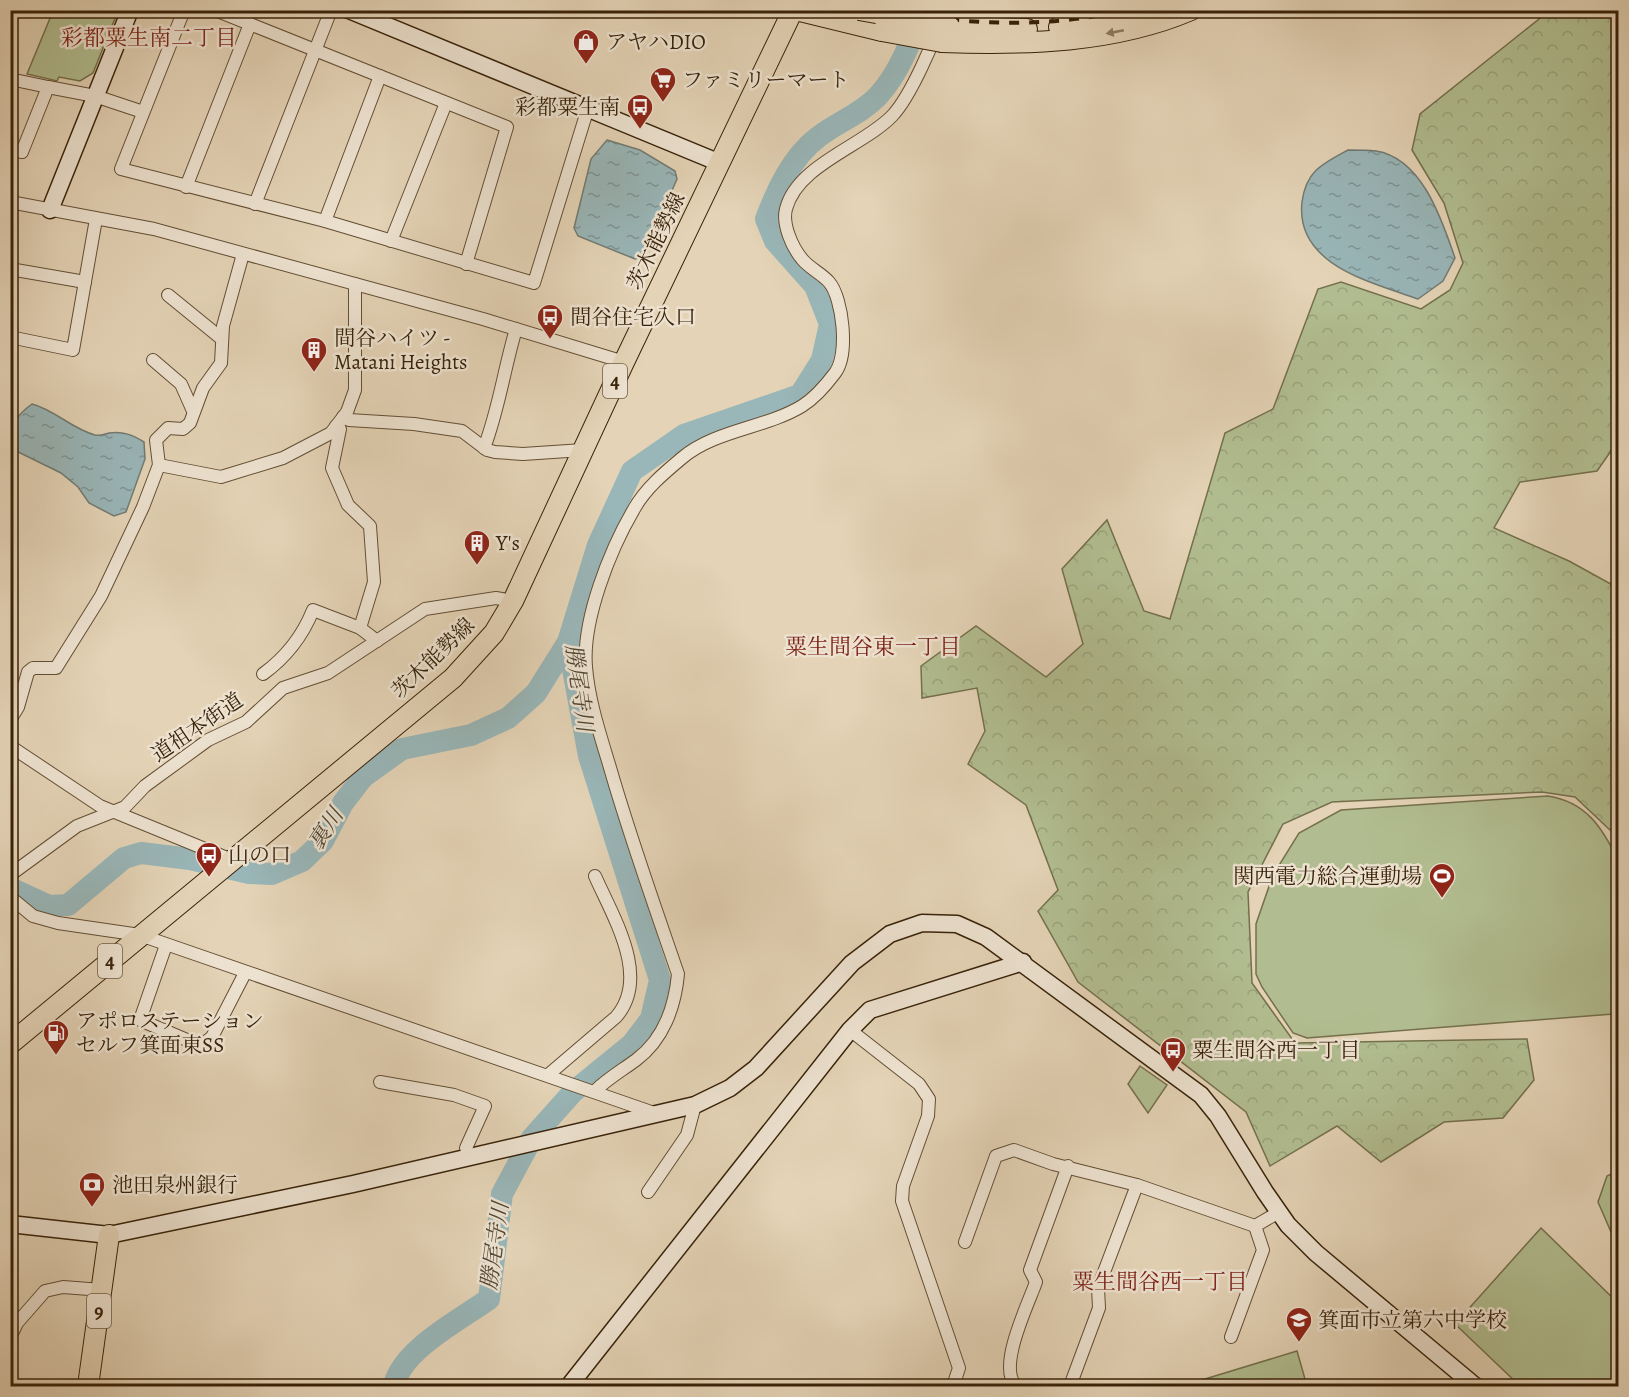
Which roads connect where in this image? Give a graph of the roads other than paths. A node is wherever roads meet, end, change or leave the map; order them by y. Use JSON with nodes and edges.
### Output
{"nodes":[{"id":1,"x":130,"y":10,"type":"edge"},
{"id":2,"x":184,"y":10,"type":"edge"},
{"id":3,"x":215,"y":10,"type":"edge"},
{"id":4,"x":331,"y":10,"type":"edge"},
{"id":5,"x":349,"y":10,"type":"edge"},
{"id":6,"x":794,"y":10,"type":"edge"},
{"id":7,"x":859,"y":10,"type":"edge"},
{"id":8,"x":1142,"y":10,"type":"edge"},
{"id":9,"x":1191,"y":10,"type":"edge"},
{"id":10,"x":250,"y":24,"type":"junction"},
{"id":11,"x":945,"y":26,"type":"edge"},
{"id":12,"x":315,"y":50,"type":"junction"},
{"id":13,"x":380,"y":76,"type":"junction"},
{"id":14,"x":10,"y":79,"type":"edge"},
{"id":15,"x":48,"y":87,"type":"junction"},
{"id":16,"x":95,"y":96,"type":"junction"},
{"id":17,"x":446,"y":102,"type":"junction"},
{"id":18,"x":588,"y":108,"type":"junction"},
{"id":19,"x":143,"y":112,"type":"junction"},
{"id":20,"x":10,"y":150,"type":"edge"},
{"id":21,"x":720,"y":163,"type":"junction"},
{"id":22,"x":186,"y":187,"type":"junction"},
{"id":23,"x":10,"y":202,"type":"edge"},
{"id":24,"x":255,"y":204,"type":"junction"},
{"id":25,"x":50,"y":210,"type":"junction"},
{"id":26,"x":96,"y":219,"type":"junction"},
{"id":27,"x":325,"y":221,"type":"junction"},
{"id":28,"x":391,"y":241,"type":"junction"},
{"id":29,"x":243,"y":254,"type":"junction"},
{"id":30,"x":466,"y":264,"type":"junction"},
{"id":31,"x":10,"y":269,"type":"edge"},
{"id":32,"x":85,"y":282,"type":"junction"},
{"id":33,"x":355,"y":284,"type":"junction"},
{"id":34,"x":168,"y":295,"type":"dead end"},
{"id":35,"x":516,"y":329,"type":"junction"},
{"id":36,"x":10,"y":337,"type":"edge"},
{"id":37,"x":222,"y":339,"type":"junction"},
{"id":38,"x":153,"y":360,"type":"dead end"},
{"id":39,"x":624,"y":362,"type":"junction"},
{"id":40,"x":193,"y":411,"type":"junction"},
{"id":41,"x":340,"y":421,"type":"junction"},
{"id":42,"x":484,"y":448,"type":"junction"},
{"id":43,"x":583,"y":450,"type":"junction"},
{"id":44,"x":159,"y":465,"type":"junction"},
{"id":45,"x":513,"y":601,"type":"junction"},
{"id":46,"x":360,"y":628,"type":"junction"},
{"id":47,"x":377,"y":641,"type":"junction"},
{"id":48,"x":263,"y":674,"type":"dead end"},
{"id":49,"x":10,"y":720,"type":"edge"},
{"id":50,"x":10,"y":746,"type":"edge"},
{"id":51,"x":114,"y":813,"type":"junction"},
{"id":52,"x":231,"y":860,"type":"junction"},
{"id":53,"x":10,"y":875,"type":"edge"},
{"id":54,"x":595,"y":876,"type":"dead end"},
{"id":55,"x":10,"y":897,"type":"edge"},
{"id":56,"x":140,"y":935,"type":"junction"},
{"id":57,"x":166,"y":945,"type":"junction"},
{"id":58,"x":1023,"y":962,"type":"junction"},
{"id":59,"x":245,"y":973,"type":"junction"},
{"id":60,"x":850,"y":1030,"type":"junction"},
{"id":61,"x":10,"y":1044,"type":"edge"},
{"id":62,"x":548,"y":1075,"type":"junction"},
{"id":63,"x":380,"y":1082,"type":"dead end"},
{"id":64,"x":595,"y":1091,"type":"junction"},
{"id":65,"x":694,"y":1105,"type":"junction"},
{"id":66,"x":658,"y":1114,"type":"junction"},
{"id":67,"x":466,"y":1148,"type":"dead end"},
{"id":68,"x":1068,"y":1166,"type":"junction"},
{"id":69,"x":1137,"y":1185,"type":"junction"},
{"id":70,"x":648,"y":1192,"type":"dead end"},
{"id":71,"x":1279,"y":1212,"type":"junction"},
{"id":72,"x":10,"y":1224,"type":"edge"},
{"id":73,"x":1254,"y":1226,"type":"junction"},
{"id":74,"x":109,"y":1235,"type":"junction"},
{"id":75,"x":965,"y":1242,"type":"dead end"},
{"id":76,"x":102,"y":1290,"type":"junction"},
{"id":77,"x":1231,"y":1337,"type":"dead end"},
{"id":78,"x":10,"y":1338,"type":"edge"},
{"id":79,"x":88,"y":1386,"type":"edge"},
{"id":80,"x":569,"y":1386,"type":"edge"},
{"id":81,"x":953,"y":1386,"type":"edge"},
{"id":82,"x":1016,"y":1386,"type":"edge"},
{"id":83,"x":1070,"y":1386,"type":"edge"},
{"id":84,"x":1475,"y":1386,"type":"edge"}],
"edges":[{"from":1,"to":16,"type":"street"},
{"from":2,"to":19,"type":"street"},
{"from":3,"to":10,"type":"street"},
{"from":4,"to":12,"type":"street"},
{"from":5,"to":18,"type":"street"},
{"from":6,"to":11,"type":"main road","bridge":true},
{"from":6,"to":21,"type":"main road","name":"茨木能勢線","number":"4"},
{"from":7,"to":11,"type":"main road","bridge":true},
{"from":8,"to":11,"type":"main road"},
{"from":9,"to":11,"type":"main road","one_way":true},
{"from":10,"to":12,"type":"street"},
{"from":10,"to":22,"type":"street"},
{"from":11,"to":64,"type":"street"},
{"from":12,"to":13,"type":"street"},
{"from":12,"to":24,"type":"street"},
{"from":13,"to":17,"type":"street"},
{"from":13,"to":27,"type":"street"},
{"from":14,"to":15,"type":"street"},
{"from":15,"to":16,"type":"street"},
{"from":15,"to":20,"type":"street"},
{"from":16,"to":19,"type":"street"},
{"from":16,"to":25,"type":"street"},
{"from":17,"to":28,"type":"street"},
{"from":17,"to":30,"type":"street"},
{"from":18,"to":21,"type":"street"},
{"from":18,"to":30,"type":"street"},
{"from":19,"to":22,"type":"street"},
{"from":21,"to":39,"type":"main road","name":"茨木能勢線","number":"4"},
{"from":22,"to":24,"type":"street"},
{"from":23,"to":25,"type":"street"},
{"from":24,"to":27,"type":"street"},
{"from":25,"to":26,"type":"street"},
{"from":26,"to":29,"type":"street"},
{"from":26,"to":32,"type":"street"},
{"from":27,"to":28,"type":"street"},
{"from":28,"to":30,"type":"street"},
{"from":29,"to":33,"type":"street"},
{"from":29,"to":37,"type":"street"},
{"from":31,"to":32,"type":"street"},
{"from":32,"to":36,"type":"street"},
{"from":33,"to":35,"type":"street"},
{"from":33,"to":41,"type":"street"},
{"from":34,"to":37,"type":"street"},
{"from":35,"to":39,"type":"street"},
{"from":35,"to":42,"type":"street"},
{"from":37,"to":40,"type":"street"},
{"from":38,"to":40,"type":"street"},
{"from":39,"to":43,"type":"main road","name":"茨木能勢線","number":"4"},
{"from":40,"to":44,"type":"street"},
{"from":41,"to":42,"type":"street"},
{"from":41,"to":44,"type":"street"},
{"from":41,"to":46,"type":"street"},
{"from":42,"to":43,"type":"street"},
{"from":43,"to":45,"type":"main road","name":"茨木能勢線","number":"4"},
{"from":44,"to":49,"type":"street"},
{"from":45,"to":47,"type":"street","name":"道祖本街道"},
{"from":45,"to":52,"type":"main road","name":"茨木能勢線","number":"4"},
{"from":46,"to":47,"type":"street"},
{"from":46,"to":48,"type":"street"},
{"from":47,"to":51,"type":"street","name":"道祖本街道"},
{"from":50,"to":51,"type":"street"},
{"from":51,"to":52,"type":"street"},
{"from":51,"to":53,"type":"street","name":"道祖本街道"},
{"from":52,"to":56,"type":"main road","name":"茨木能勢線","number":"4"},
{"from":54,"to":62,"type":"street"},
{"from":55,"to":56,"type":"street"},
{"from":56,"to":57,"type":"street"},
{"from":56,"to":61,"type":"main road","name":"茨木能勢線","number":"4"},
{"from":57,"to":59,"type":"street"},
{"from":57,"to":59,"type":"street"},
{"from":58,"to":60,"type":"street"},
{"from":58,"to":65,"type":"street"},
{"from":58,"to":71,"type":"street"},
{"from":59,"to":62,"type":"street"},
{"from":60,"to":80,"type":"street"},
{"from":60,"to":81,"type":"street"},
{"from":62,"to":64,"type":"street"},
{"from":63,"to":67,"type":"street"},
{"from":64,"to":66,"type":"street"},
{"from":65,"to":66,"type":"street"},
{"from":65,"to":70,"type":"street"},
{"from":66,"to":74,"type":"street"},
{"from":68,"to":69,"type":"street"},
{"from":68,"to":75,"type":"street"},
{"from":68,"to":82,"type":"street"},
{"from":69,"to":73,"type":"street"},
{"from":69,"to":83,"type":"street"},
{"from":71,"to":73,"type":"street"},
{"from":71,"to":84,"type":"street"},
{"from":72,"to":74,"type":"street"},
{"from":73,"to":77,"type":"street"},
{"from":74,"to":76,"type":"main road","number":"9"},
{"from":76,"to":78,"type":"street"},
{"from":76,"to":79,"type":"main road","number":"9"}]}
